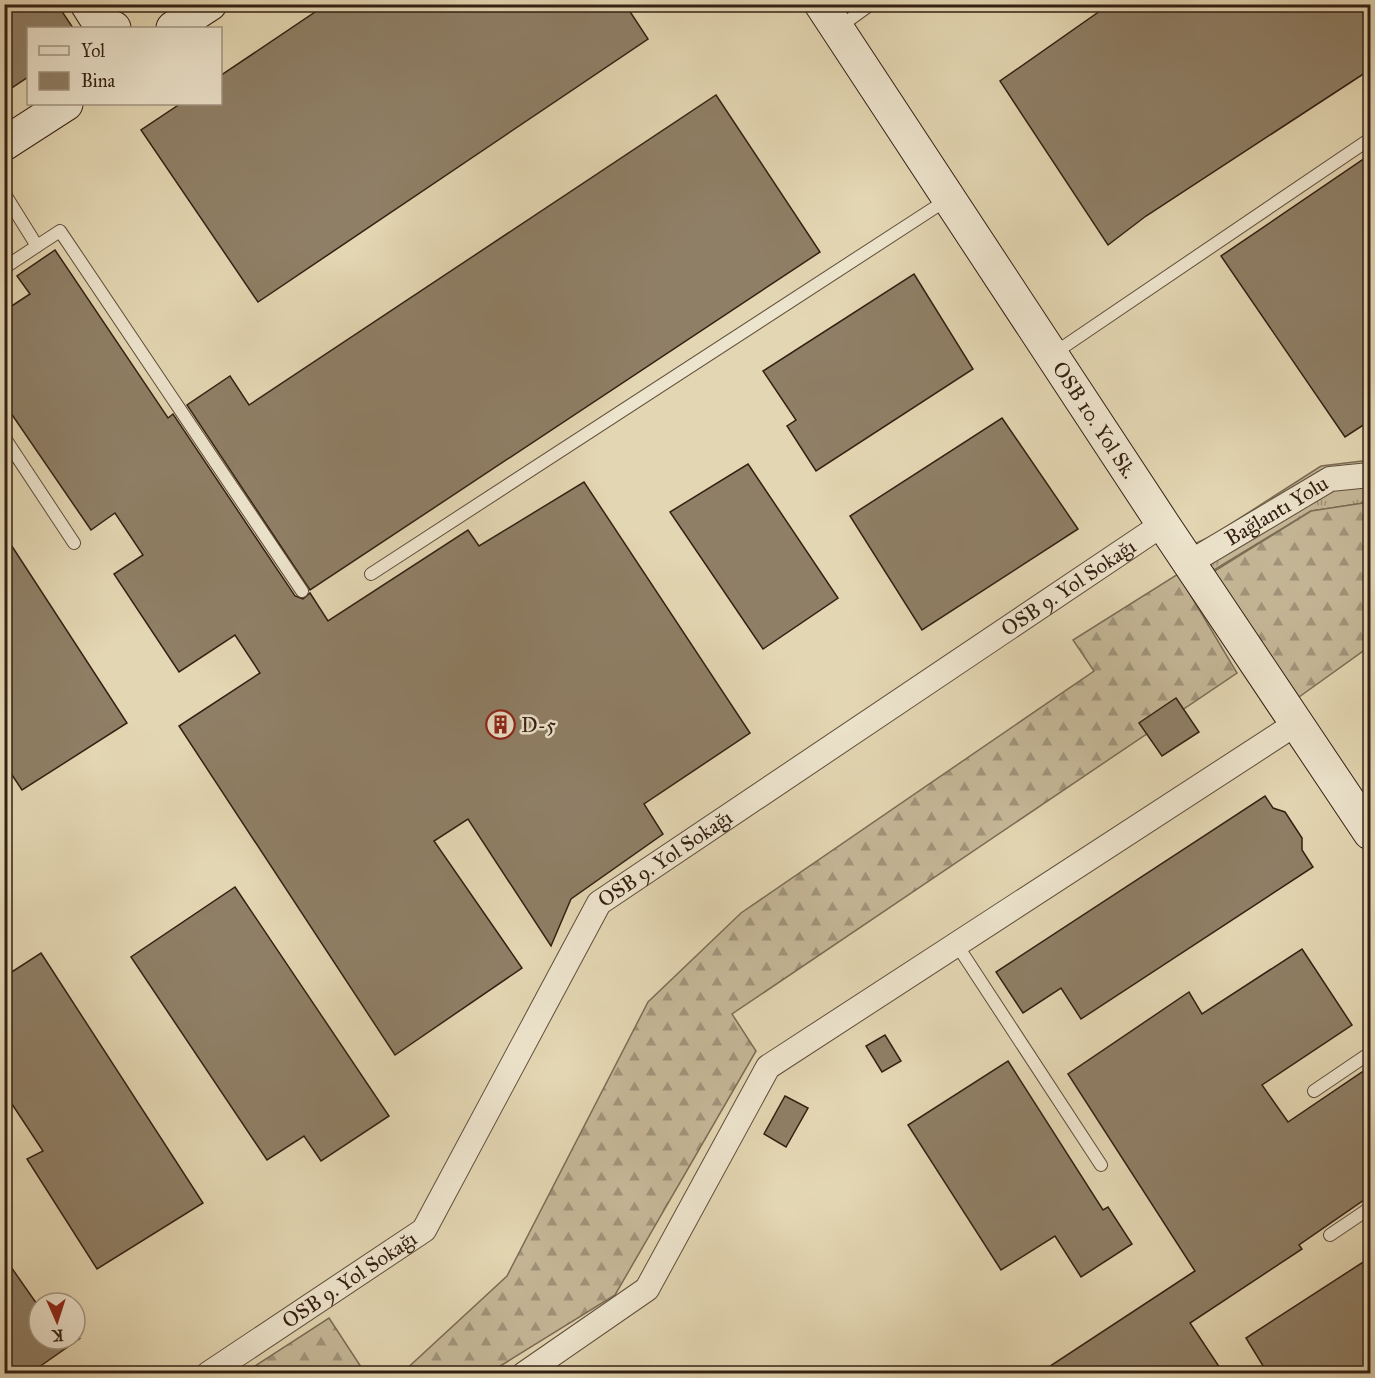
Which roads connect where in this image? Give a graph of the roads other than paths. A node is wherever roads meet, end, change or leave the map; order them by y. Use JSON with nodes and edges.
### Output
{"nodes":[{"id":1,"x":210,"y":4,"type":"edge"},
{"id":2,"x":871,"y":4,"type":"edge"},
{"id":3,"x":829,"y":16,"type":"edge"},
{"id":4,"x":174,"y":27,"type":"edge"},
{"id":5,"x":64,"y":105,"type":"edge"},
{"id":6,"x":1371,"y":139,"type":"edge"},
{"id":7,"x":4,"y":144,"type":"edge"},
{"id":8,"x":4,"y":193,"type":"edge"},
{"id":9,"x":949,"y":199,"type":"junction"},
{"id":10,"x":36,"y":246,"type":"junction"},
{"id":11,"x":4,"y":268,"type":"edge"},
{"id":12,"x":1052,"y":355,"type":"junction"},
{"id":13,"x":4,"y":437,"type":"edge"},
{"id":14,"x":1371,"y":475,"type":"edge"},
{"id":15,"x":1163,"y":524,"type":"junction"},
{"id":16,"x":75,"y":543,"type":"dead end"},
{"id":17,"x":1189,"y":563,"type":"junction"},
{"id":18,"x":370,"y":574,"type":"dead end"},
{"id":19,"x":302,"y":591,"type":"dead end"},
{"id":20,"x":1297,"y":723,"type":"junction"},
{"id":21,"x":1369,"y":829,"type":"edge"},
{"id":22,"x":957,"y":945,"type":"junction"},
{"id":23,"x":1371,"y":1053,"type":"edge"},
{"id":24,"x":1314,"y":1091,"type":"dead end"},
{"id":25,"x":1101,"y":1165,"type":"dead end"},
{"id":26,"x":1371,"y":1208,"type":"edge"},
{"id":27,"x":1330,"y":1235,"type":"dead end"},
{"id":28,"x":208,"y":1374,"type":"edge"},
{"id":29,"x":524,"y":1374,"type":"edge"}],
"edges":[{"from":1,"to":4,"type":"street"},
{"from":2,"to":3,"type":"lane"},
{"from":3,"to":9,"type":"street","name":"OSB 10. Yol Sk."},
{"from":5,"to":7,"type":"street"},
{"from":6,"to":12,"type":"lane"},
{"from":8,"to":10,"type":"lane"},
{"from":9,"to":12,"type":"street","name":"OSB 10. Yol Sk."},
{"from":9,"to":18,"type":"lane"},
{"from":10,"to":11,"type":"lane"},
{"from":10,"to":19,"type":"lane"},
{"from":12,"to":15,"type":"street","name":"OSB 10. Yol Sk."},
{"from":13,"to":16,"type":"lane"},
{"from":14,"to":17,"type":"street","name":"Bağlantı Yolu"},
{"from":15,"to":17,"type":"street","name":"OSB 10. Yol Sk."},
{"from":15,"to":28,"type":"street","name":"OSB 9. Yol Sokağı"},
{"from":17,"to":20,"type":"street","name":"OSB 10. Yol Sk."},
{"from":20,"to":21,"type":"street","name":"OSB 10. Yol Sk."},
{"from":20,"to":22,"type":"street"},
{"from":22,"to":25,"type":"lane"},
{"from":22,"to":29,"type":"street"},
{"from":23,"to":24,"type":"lane"},
{"from":26,"to":27,"type":"lane"}]}
